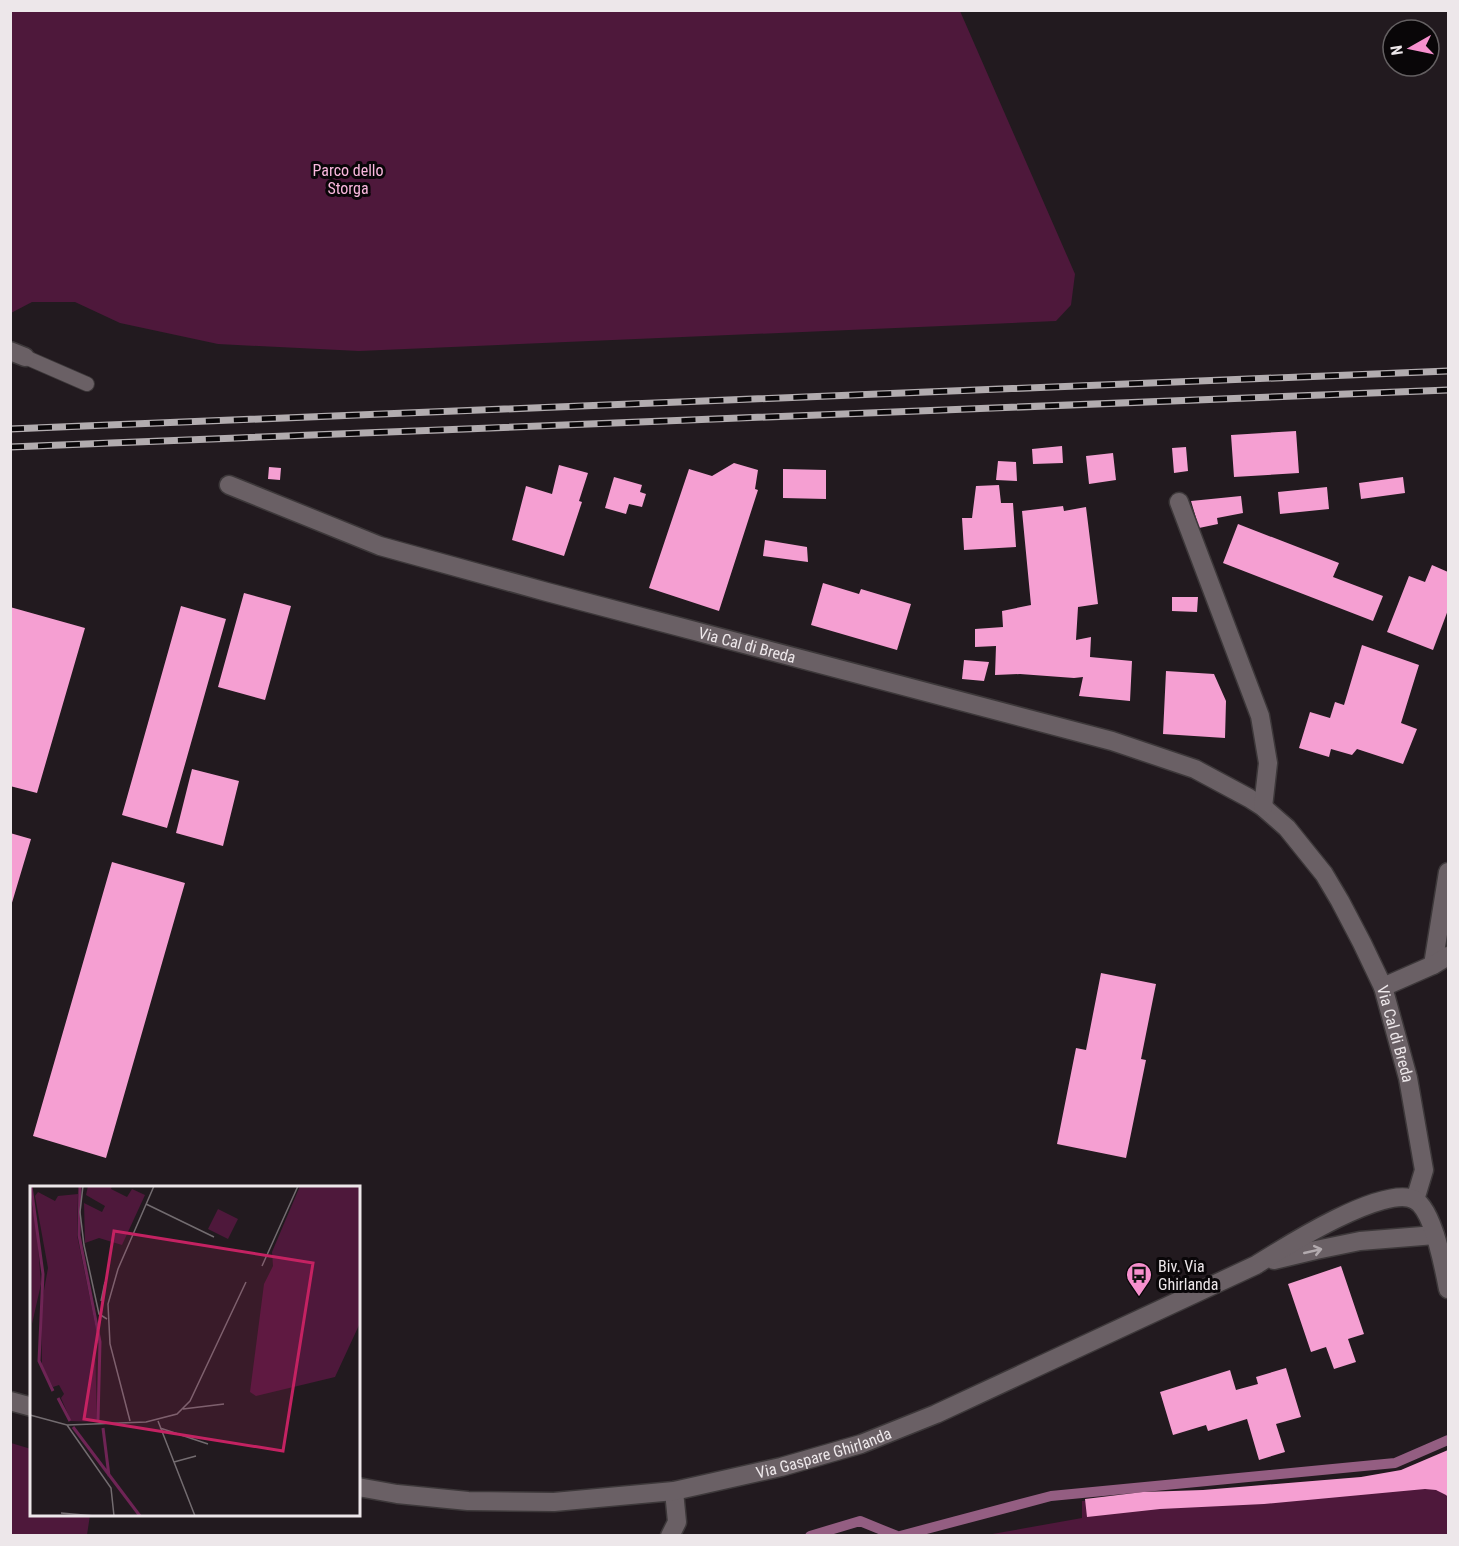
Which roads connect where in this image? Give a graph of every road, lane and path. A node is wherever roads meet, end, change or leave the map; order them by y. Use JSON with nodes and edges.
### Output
{"nodes":[{"id":1,"x":18,"y":354,"type":"edge"},
{"id":2,"x":87,"y":384,"type":"dead end"},
{"id":3,"x":229,"y":485,"type":"dead end"},
{"id":4,"x":1179,"y":502,"type":"dead end"},
{"id":5,"x":1263,"y":807,"type":"junction"},
{"id":6,"x":1449,"y":872,"type":"edge"},
{"id":7,"x":1441,"y":961,"type":"edge"},
{"id":8,"x":1383,"y":987,"type":"junction"},
{"id":9,"x":1415,"y":1200,"type":"junction"},
{"id":10,"x":1435,"y":1235,"type":"junction"},
{"id":11,"x":1256,"y":1265,"type":"junction"},
{"id":12,"x":1449,"y":1289,"type":"edge"},
{"id":13,"x":10,"y":1401,"type":"edge"},
{"id":14,"x":30,"y":1406,"type":"edge"},
{"id":15,"x":360,"y":1487,"type":"edge"},
{"id":16,"x":674,"y":1491,"type":"junction"},
{"id":17,"x":674,"y":1529,"type":"edge"}],
"edges":[{"from":1,"to":2,"type":"lane"},
{"from":3,"to":5,"type":"street","name":"Via Cal di Breda"},
{"from":4,"to":5,"type":"street"},
{"from":5,"to":8,"type":"street","name":"Via Cal di Breda"},
{"from":6,"to":7,"type":"street"},
{"from":7,"to":8,"type":"street"},
{"from":8,"to":9,"type":"street","name":"Via Cal di Breda"},
{"from":9,"to":10,"type":"street"},
{"from":9,"to":11,"type":"street"},
{"from":11,"to":10,"type":"street","one_way":true},
{"from":10,"to":12,"type":"street"},
{"from":11,"to":16,"type":"street","name":"Via Gaspare Ghirlanda"},
{"from":13,"to":14,"type":"street"},
{"from":15,"to":16,"type":"street","name":"Via Gaspare Ghirlanda"},
{"from":16,"to":17,"type":"street"}]}
